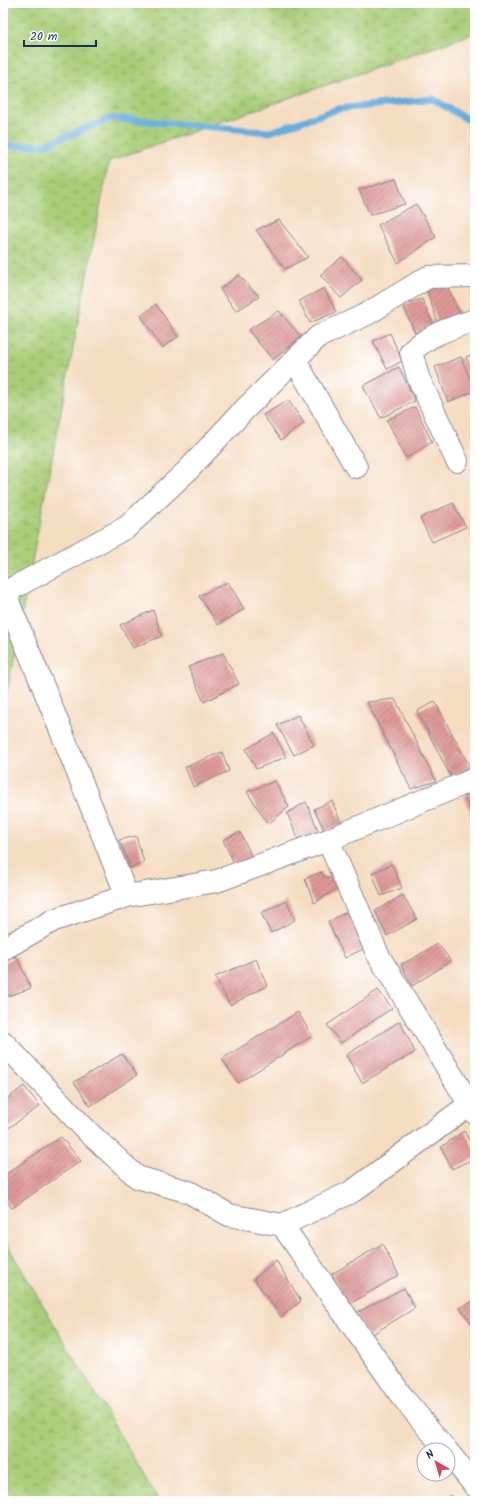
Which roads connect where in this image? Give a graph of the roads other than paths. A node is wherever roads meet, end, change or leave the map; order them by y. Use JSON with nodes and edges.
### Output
{"nodes":[{"id":1,"x":475,"y":276,"type":"edge"},
{"id":2,"x":475,"y":320,"type":"edge"},
{"id":3,"x":294,"y":360,"type":"junction"},
{"id":4,"x":457,"y":461,"type":"dead end"},
{"id":5,"x":356,"y":467,"type":"dead end"},
{"id":6,"x":475,"y":779,"type":"edge"},
{"id":7,"x":328,"y":840,"type":"junction"},
{"id":8,"x":127,"y":896,"type":"junction"},
{"id":9,"x":3,"y":949,"type":"edge"},
{"id":10,"x":3,"y":1042,"type":"edge"},
{"id":11,"x":473,"y":1109,"type":"edge"},
{"id":12,"x":282,"y":1225,"type":"junction"},
{"id":13,"x":440,"y":1442,"type":"edge"},
{"id":14,"x":456,"y":1462,"type":"edge"},
{"id":15,"x":475,"y":1486,"type":"edge"}],
"edges":[{"from":1,"to":3,"type":"street"},
{"from":2,"to":4,"type":"street"},
{"from":3,"to":5,"type":"street"},
{"from":3,"to":8,"type":"street"},
{"from":6,"to":7,"type":"street"},
{"from":7,"to":8,"type":"street"},
{"from":7,"to":11,"type":"street"},
{"from":8,"to":9,"type":"street"},
{"from":10,"to":12,"type":"street"},
{"from":11,"to":12,"type":"street"},
{"from":12,"to":13,"type":"street"},
{"from":14,"to":15,"type":"street"}]}
